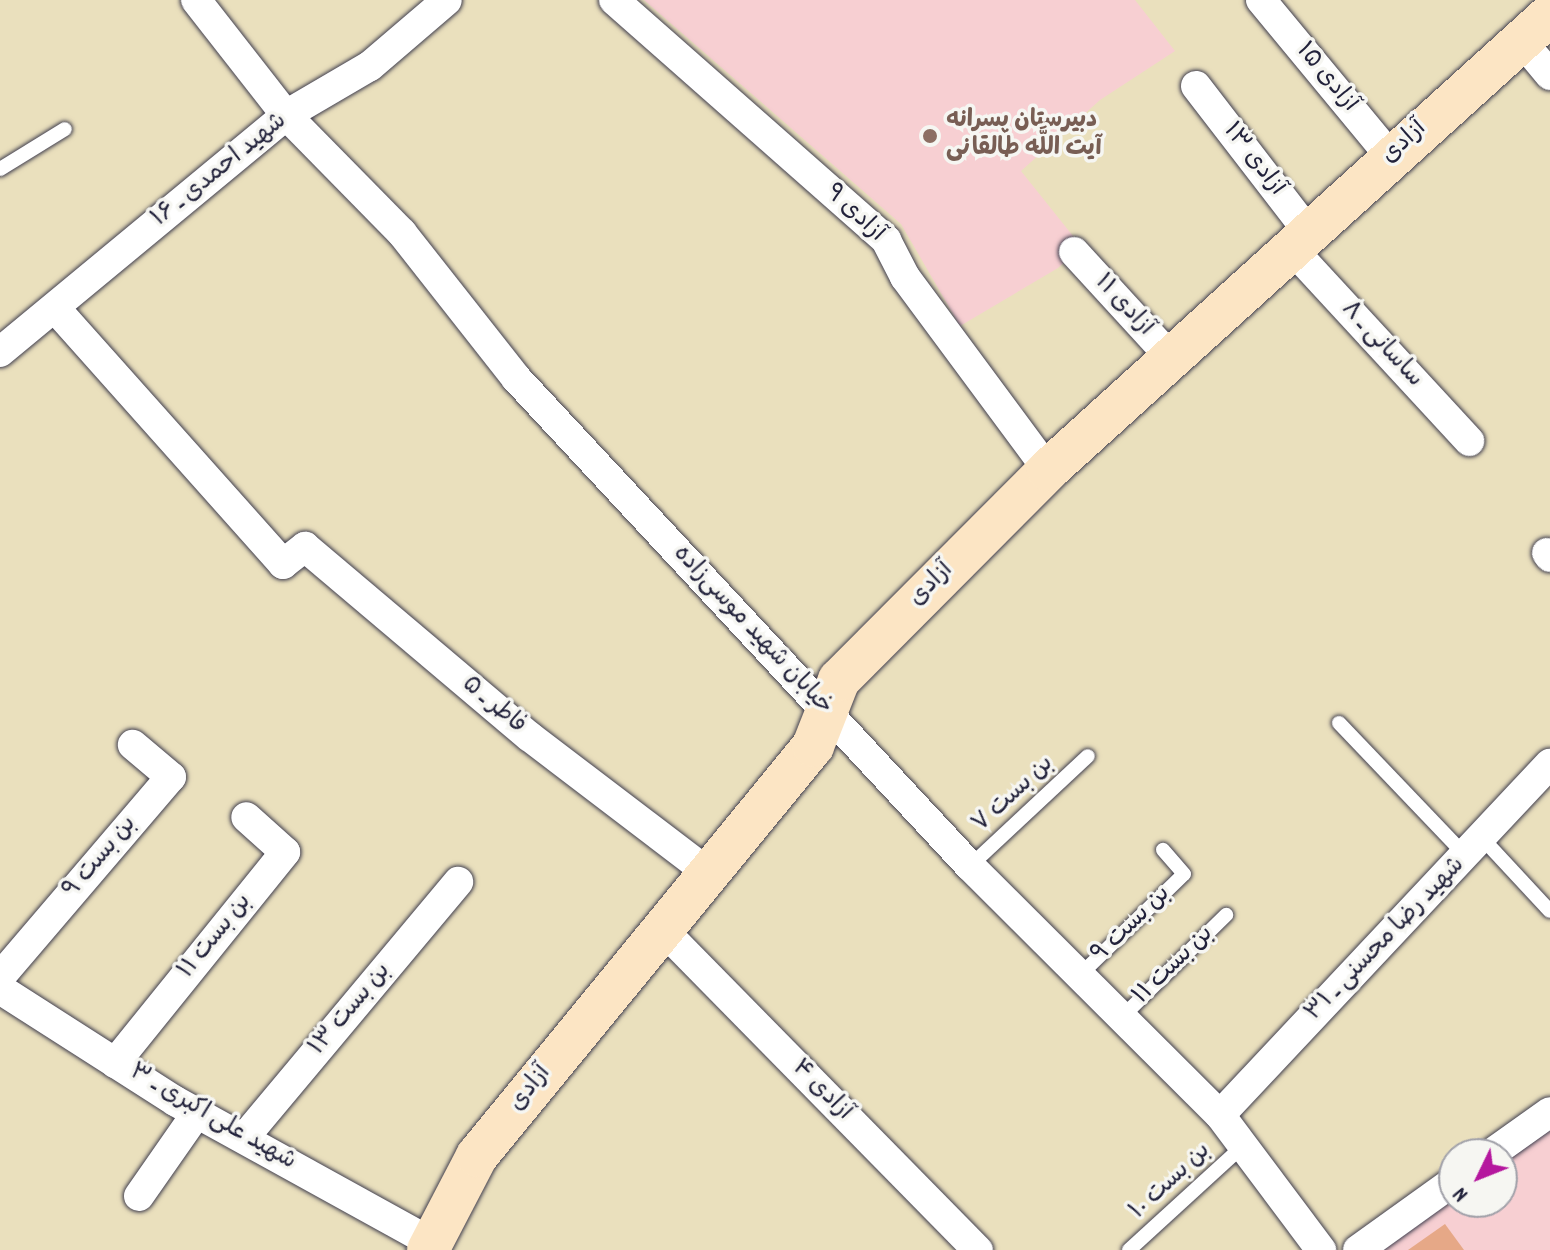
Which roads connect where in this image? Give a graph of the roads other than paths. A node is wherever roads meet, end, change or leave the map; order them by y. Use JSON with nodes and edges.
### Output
{"nodes":[{"id":1,"x":196,"y":0,"type":"edge"},
{"id":2,"x":447,"y":0,"type":"edge"},
{"id":3,"x":614,"y":0,"type":"edge"},
{"id":4,"x":1261,"y":0,"type":"edge"},
{"id":5,"x":1535,"y":27,"type":"edge"},
{"id":6,"x":1550,"y":75,"type":"edge"},
{"id":7,"x":1196,"y":86,"type":"dead end"},
{"id":8,"x":286,"y":115,"type":"junction"},
{"id":9,"x":65,"y":129,"type":"dead end"},
{"id":10,"x":1390,"y":156,"type":"junction"},
{"id":11,"x":0,"y":169,"type":"edge"},
{"id":12,"x":1302,"y":242,"type":"junction"},
{"id":13,"x":1074,"y":252,"type":"dead end"},
{"id":14,"x":55,"y":308,"type":"junction"},
{"id":15,"x":0,"y":352,"type":"edge"},
{"id":16,"x":1172,"y":359,"type":"junction"},
{"id":17,"x":1469,"y":441,"type":"dead end"},
{"id":18,"x":1048,"y":470,"type":"junction"},
{"id":19,"x":829,"y":714,"type":"junction"},
{"id":20,"x":1339,"y":723,"type":"dead end"},
{"id":21,"x":133,"y":745,"type":"dead end"},
{"id":22,"x":1088,"y":756,"type":"dead end"},
{"id":23,"x":1550,"y":763,"type":"edge"},
{"id":24,"x":246,"y":817,"type":"dead end"},
{"id":25,"x":1474,"y":848,"type":"junction"},
{"id":26,"x":1163,"y":850,"type":"dead end"},
{"id":27,"x":970,"y":866,"type":"junction"},
{"id":28,"x":710,"y":874,"type":"junction"},
{"id":29,"x":458,"y":882,"type":"dead end"},
{"id":30,"x":1550,"y":911,"type":"edge"},
{"id":31,"x":1226,"y":915,"type":"dead end"},
{"id":32,"x":664,"y":931,"type":"junction"},
{"id":33,"x":1079,"y":976,"type":"junction"},
{"id":34,"x":0,"y":977,"type":"edge"},
{"id":35,"x":0,"y":989,"type":"edge"},
{"id":36,"x":1122,"y":1017,"type":"junction"},
{"id":37,"x":115,"y":1063,"type":"junction"},
{"id":38,"x":1550,"y":1112,"type":"edge"},
{"id":39,"x":197,"y":1113,"type":"junction"},
{"id":40,"x":1220,"y":1115,"type":"junction"},
{"id":41,"x":244,"y":1138,"type":"junction"},
{"id":42,"x":1513,"y":1138,"type":"edge"},
{"id":43,"x":1243,"y":1146,"type":"junction"},
{"id":44,"x":1438,"y":1192,"type":"edge"},
{"id":45,"x":139,"y":1196,"type":"dead end"},
{"id":46,"x":428,"y":1245,"type":"edge"},
{"id":47,"x":978,"y":1250,"type":"edge"},
{"id":48,"x":1129,"y":1250,"type":"edge"},
{"id":49,"x":1321,"y":1250,"type":"edge"},
{"id":50,"x":1358,"y":1250,"type":"edge"}],
"edges":[{"from":1,"to":8,"type":"street","name":"خیابان شهید موسی‌زاده"},
{"from":2,"to":8,"type":"street","name":"شهید احمدی ـ ۱۶"},
{"from":3,"to":18,"type":"street","name":"آزادی ۹"},
{"from":4,"to":10,"type":"street","name":"آزادی ۱۵"},
{"from":5,"to":6,"type":"street"},
{"from":5,"to":10,"type":"street","name":"آزادی"},
{"from":7,"to":12,"type":"street","name":"آزادی ۱۳"},
{"from":8,"to":14,"type":"street","name":"شهید احمدی ـ ۱۶"},
{"from":8,"to":19,"type":"street","name":"خیابان شهید موسی‌زاده"},
{"from":9,"to":11,"type":"lane"},
{"from":10,"to":12,"type":"street","name":"آزادی"},
{"from":12,"to":16,"type":"street","name":"آزادی"},
{"from":12,"to":17,"type":"street","name":"ساسانی ـ ۸"},
{"from":13,"to":16,"type":"street","name":"آزادی ۱۱"},
{"from":14,"to":15,"type":"street","name":"شهید احمدی ـ ۱۶"},
{"from":14,"to":28,"type":"street","name":"فاطر ـ ۵"},
{"from":16,"to":18,"type":"street","name":"آزادی"},
{"from":18,"to":19,"type":"street","name":"آزادی"},
{"from":19,"to":27,"type":"street","name":"خیابان شهید موسی‌زاده"},
{"from":19,"to":28,"type":"street","name":"آزادی"},
{"from":20,"to":25,"type":"lane"},
{"from":21,"to":34,"type":"street","name":"بن بست ۹"},
{"from":22,"to":27,"type":"lane","name":"بن بست ۷"},
{"from":23,"to":25,"type":"street","name":"شهید رضا محسنی ـ ۳۱"},
{"from":24,"to":37,"type":"street","name":"بن بست ۱۱"},
{"from":25,"to":30,"type":"lane"},
{"from":25,"to":40,"type":"street","name":"شهید رضا محسنی ـ ۳۱"},
{"from":26,"to":33,"type":"lane","name":"بن بست ۹"},
{"from":27,"to":33,"type":"street","name":"خیابان شهید موسی‌زاده"},
{"from":28,"to":32,"type":"street","name":"آزادی"},
{"from":29,"to":41,"type":"street","name":"بن بست ۱۳"},
{"from":31,"to":36,"type":"lane","name":"بن بست ۱۱"},
{"from":32,"to":46,"type":"street","name":"آزادی"},
{"from":32,"to":47,"type":"street","name":"آزادی ۴"},
{"from":33,"to":36,"type":"street","name":"خیابان شهید موسی‌زاده"},
{"from":35,"to":37,"type":"street","name":"شهید علی اکبری ـ ۳"},
{"from":36,"to":40,"type":"street","name":"خیابان شهید موسی‌زاده"},
{"from":37,"to":39,"type":"street","name":"شهید علی اکبری ـ ۳"},
{"from":38,"to":42,"type":"street"},
{"from":39,"to":41,"type":"street","name":"شهید علی اکبری ـ ۳"},
{"from":39,"to":45,"type":"street"},
{"from":40,"to":43,"type":"street","name":"خیابان شهید موسی‌زاده"},
{"from":41,"to":46,"type":"street","name":"شهید علی اکبری ـ ۳"},
{"from":43,"to":48,"type":"lane","name":"بن بست ۱۰"},
{"from":43,"to":49,"type":"street","name":"خیابان شهید موسی‌زاده"},
{"from":44,"to":50,"type":"street"}]}
